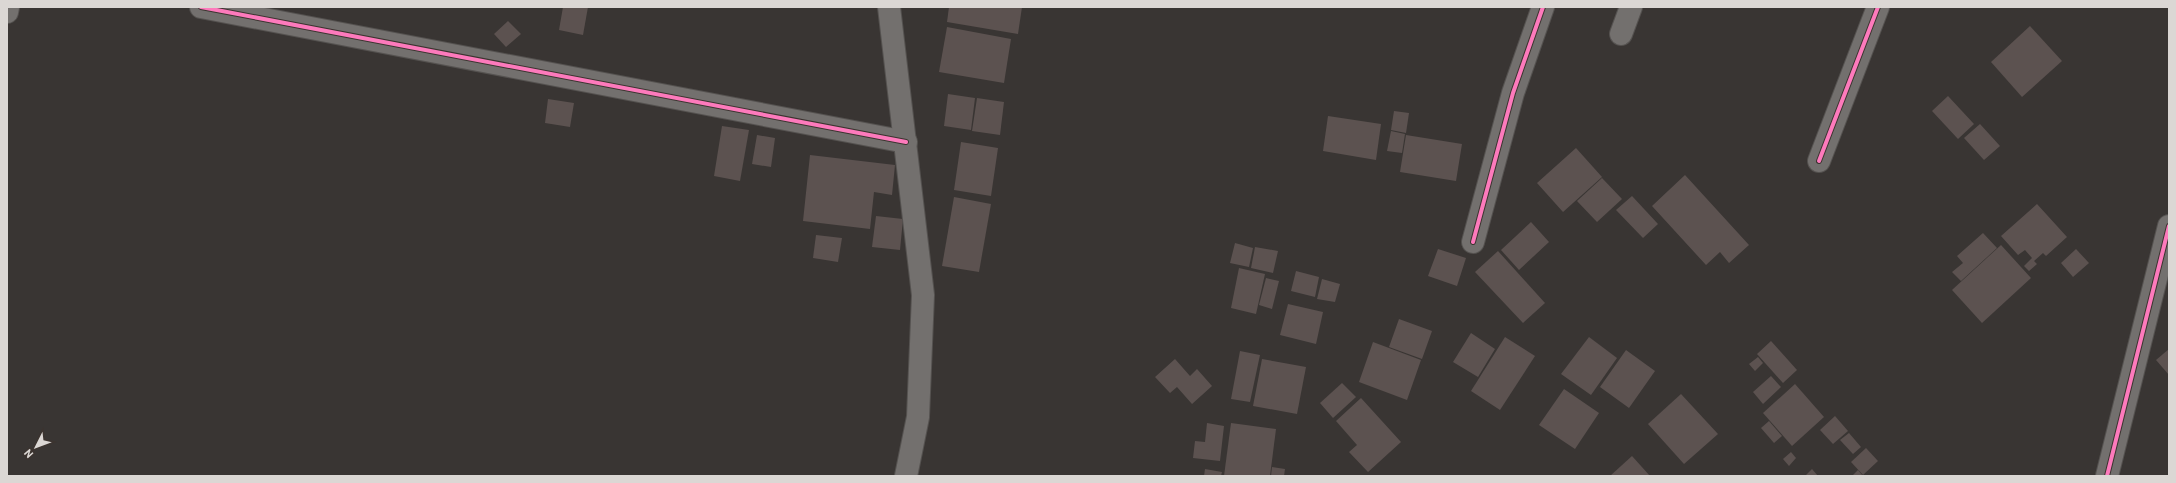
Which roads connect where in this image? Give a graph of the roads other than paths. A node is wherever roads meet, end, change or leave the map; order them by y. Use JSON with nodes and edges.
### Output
{"nodes":[{"id":1,"x":8,"y":7,"type":"edge"},
{"id":2,"x":201,"y":7,"type":"edge"},
{"id":3,"x":888,"y":7,"type":"edge"},
{"id":4,"x":1543,"y":7,"type":"edge"},
{"id":5,"x":1631,"y":7,"type":"edge"},
{"id":6,"x":1878,"y":7,"type":"edge"},
{"id":7,"x":7,"y":12,"type":"edge"},
{"id":8,"x":1621,"y":34,"type":"dead end"},
{"id":9,"x":906,"y":142,"type":"junction"},
{"id":10,"x":1819,"y":161,"type":"dead end"},
{"id":11,"x":2169,"y":226,"type":"edge"},
{"id":12,"x":1473,"y":242,"type":"dead end"},
{"id":13,"x":906,"y":476,"type":"edge"},
{"id":14,"x":2107,"y":476,"type":"edge"}],
"edges":[{"from":1,"to":7,"type":"street"},
{"from":2,"to":9,"type":"street"},
{"from":3,"to":9,"type":"street"},
{"from":4,"to":12,"type":"street"},
{"from":5,"to":8,"type":"street"},
{"from":6,"to":10,"type":"street"},
{"from":9,"to":13,"type":"street"},
{"from":11,"to":14,"type":"street"}]}
